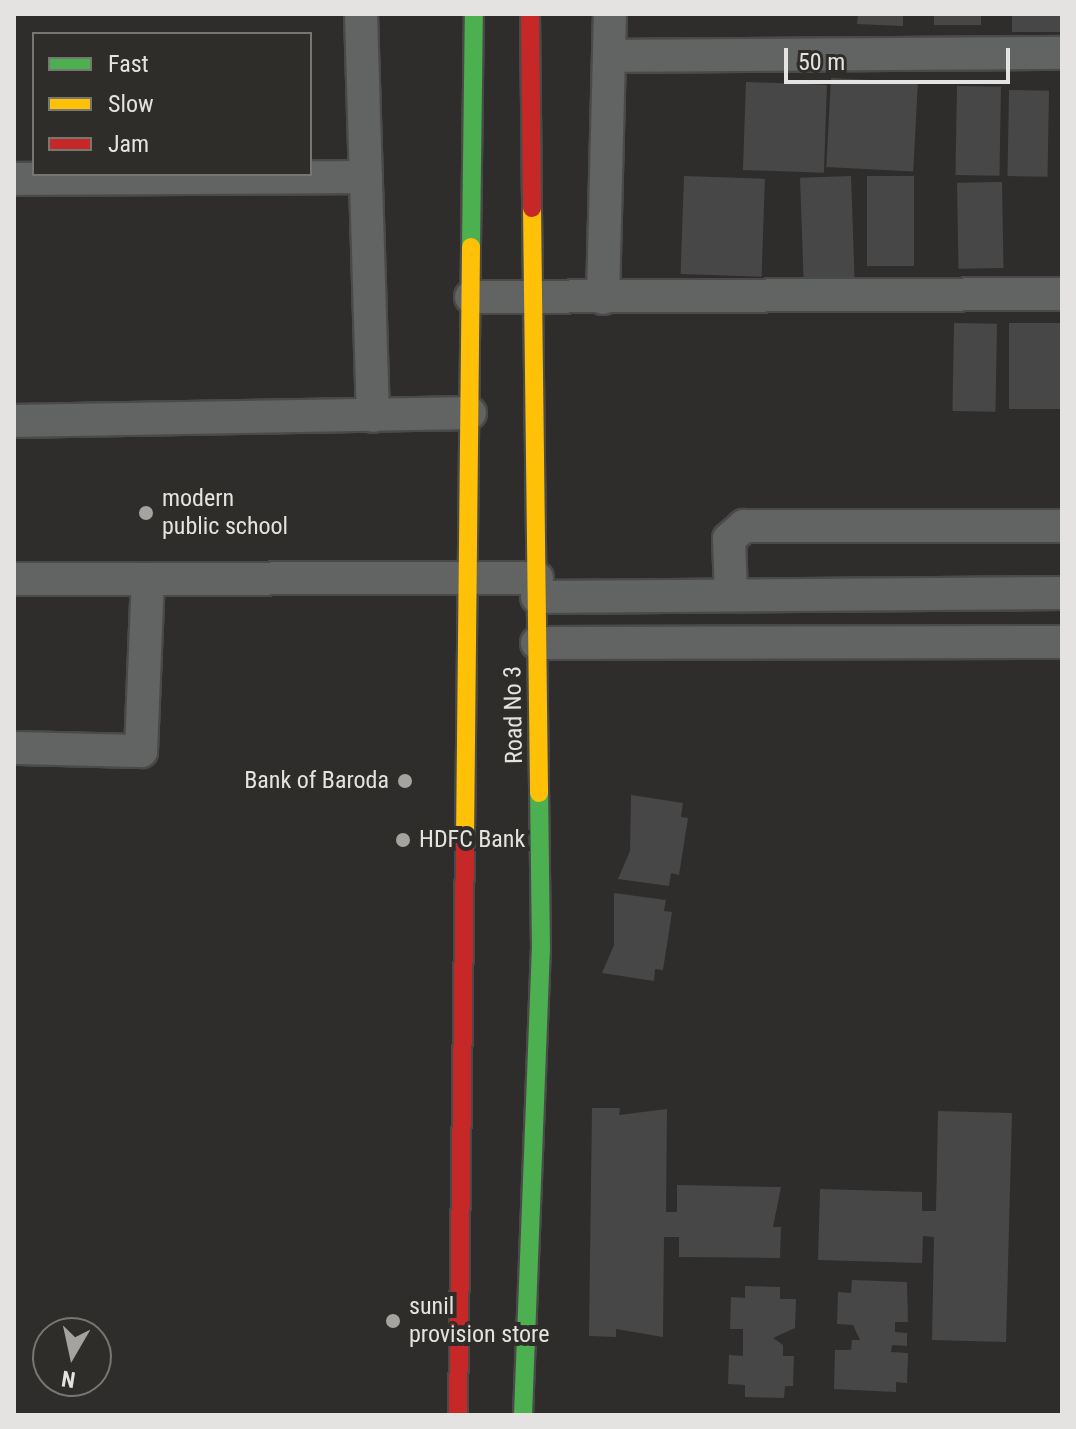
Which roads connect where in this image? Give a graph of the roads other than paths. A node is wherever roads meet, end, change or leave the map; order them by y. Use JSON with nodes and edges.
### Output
{"nodes":[{"id":1,"x":361,"y":14,"type":"edge"},
{"id":2,"x":474,"y":14,"type":"edge"},
{"id":3,"x":530,"y":14,"type":"edge"},
{"id":4,"x":610,"y":14,"type":"edge"},
{"id":5,"x":1062,"y":53,"type":"edge"},
{"id":6,"x":611,"y":56,"type":"junction"},
{"id":7,"x":366,"y":177,"type":"junction"},
{"id":8,"x":14,"y":179,"type":"edge"},
{"id":9,"x":1062,"y":294,"type":"edge"},
{"id":10,"x":471,"y":297,"type":"junction"},
{"id":11,"x":603,"y":298,"type":"junction"},
{"id":12,"x":534,"y":299,"type":"junction"},
{"id":13,"x":470,"y":413,"type":"junction"},
{"id":14,"x":373,"y":416,"type":"junction"},
{"id":15,"x":14,"y":421,"type":"edge"},
{"id":16,"x":1062,"y":526,"type":"edge"},
{"id":17,"x":14,"y":579,"type":"edge"},
{"id":18,"x":148,"y":579,"type":"junction"},
{"id":19,"x":469,"y":581,"type":"junction"},
{"id":20,"x":537,"y":588,"type":"junction"},
{"id":21,"x":1062,"y":593,"type":"edge"},
{"id":22,"x":731,"y":595,"type":"junction"},
{"id":23,"x":1062,"y":642,"type":"edge"},
{"id":24,"x":537,"y":643,"type":"junction"},
{"id":25,"x":14,"y":748,"type":"edge"},
{"id":26,"x":458,"y":1415,"type":"edge"},
{"id":27,"x":523,"y":1415,"type":"edge"}],
"edges":[{"from":1,"to":7,"type":"street"},
{"from":2,"to":10,"type":"street","name":"Road No 3"},
{"from":3,"to":12,"type":"street","name":"Road No 3"},
{"from":4,"to":6,"type":"street"},
{"from":5,"to":6,"type":"street"},
{"from":6,"to":11,"type":"street"},
{"from":7,"to":8,"type":"street"},
{"from":7,"to":14,"type":"street"},
{"from":9,"to":11,"type":"street"},
{"from":10,"to":12,"type":"street"},
{"from":10,"to":13,"type":"street","name":"Road No 3"},
{"from":11,"to":12,"type":"street"},
{"from":12,"to":20,"type":"street","name":"Road No 3"},
{"from":13,"to":14,"type":"street"},
{"from":13,"to":19,"type":"street","name":"Road No 3"},
{"from":14,"to":15,"type":"street"},
{"from":16,"to":22,"type":"street"},
{"from":17,"to":18,"type":"street"},
{"from":18,"to":19,"type":"street"},
{"from":18,"to":25,"type":"street"},
{"from":19,"to":20,"type":"street"},
{"from":19,"to":26,"type":"street","name":"Road No 3"},
{"from":20,"to":22,"type":"street"},
{"from":20,"to":24,"type":"street","name":"Road No 3"},
{"from":21,"to":22,"type":"street"},
{"from":23,"to":24,"type":"street"},
{"from":24,"to":27,"type":"street","name":"Road No 3"}]}
